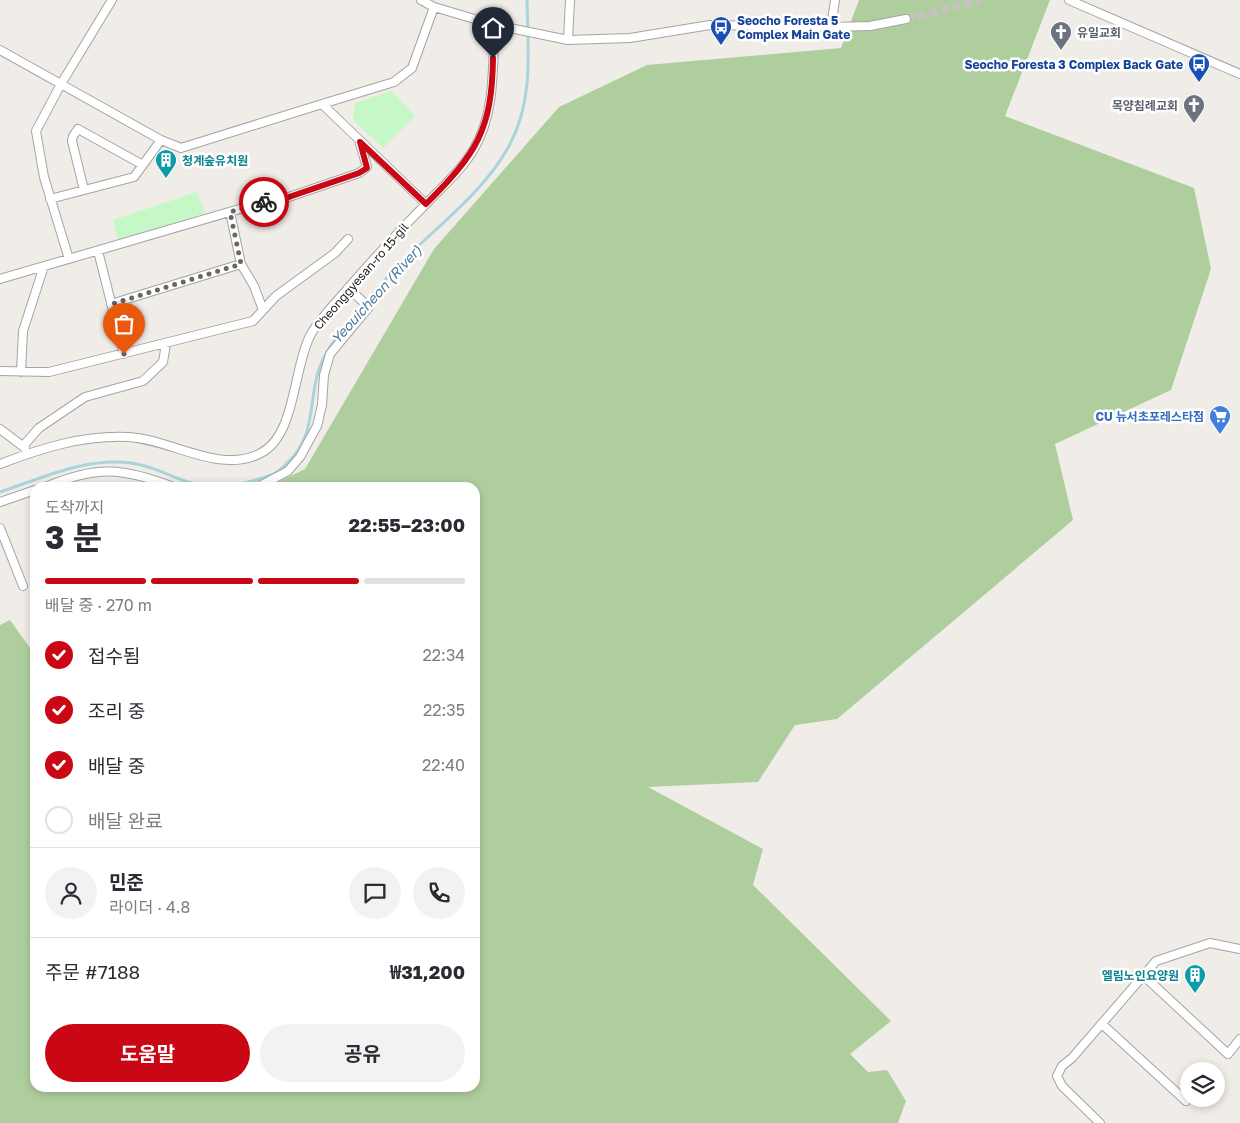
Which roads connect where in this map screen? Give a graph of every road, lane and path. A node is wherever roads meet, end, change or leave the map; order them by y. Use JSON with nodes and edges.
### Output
{"nodes":[{"id":1,"x":112,"y":0,"type":"edge"},
{"id":2,"x":421,"y":0,"type":"edge"},
{"id":3,"x":570,"y":0,"type":"edge"},
{"id":4,"x":834,"y":0,"type":"edge"},
{"id":5,"x":1069,"y":0,"type":"edge"},
{"id":6,"x":434,"y":8,"type":"junction"},
{"id":7,"x":906,"y":19,"type":"tunnel mouth"},
{"id":8,"x":499,"y":25,"type":"junction"},
{"id":9,"x":832,"y":27,"type":"junction"},
{"id":10,"x":568,"y":40,"type":"junction"},
{"id":11,"x":0,"y":50,"type":"edge"},
{"id":12,"x":1240,"y":74,"type":"edge"},
{"id":13,"x":61,"y":84,"type":"junction"},
{"id":14,"x":322,"y":104,"type":"junction"},
{"id":15,"x":160,"y":140,"type":"junction"},
{"id":16,"x":360,"y":142,"type":"junction"},
{"id":17,"x":143,"y":165,"type":"junction"},
{"id":18,"x":84,"y":190,"type":"junction"},
{"id":19,"x":50,"y":199,"type":"junction"},
{"id":20,"x":426,"y":204,"type":"junction"},
{"id":21,"x":230,"y":212,"type":"junction"},
{"id":22,"x":348,"y":239,"type":"dead end"},
{"id":23,"x":98,"y":251,"type":"junction"},
{"id":24,"x":69,"y":259,"type":"junction"},
{"id":25,"x":241,"y":264,"type":"junction"},
{"id":26,"x":44,"y":266,"type":"junction"},
{"id":27,"x":0,"y":279,"type":"edge"},
{"id":28,"x":348,"y":288,"type":"junction"},
{"id":29,"x":112,"y":304,"type":"junction"},
{"id":30,"x":263,"y":310,"type":"junction"},
{"id":31,"x":166,"y":344,"type":"junction"},
{"id":32,"x":124,"y":354,"type":"junction"},
{"id":33,"x":0,"y":371,"type":"edge"},
{"id":34,"x":21,"y":372,"type":"junction"},
{"id":35,"x":0,"y":429,"type":"edge"},
{"id":36,"x":24,"y":445,"type":"junction"},
{"id":37,"x":27,"y":454,"type":"junction"},
{"id":38,"x":0,"y":464,"type":"edge"},
{"id":39,"x":58,"y":482,"type":"edge"},
{"id":40,"x":161,"y":482,"type":"edge"},
{"id":41,"x":267,"y":482,"type":"edge"},
{"id":42,"x":30,"y":492,"type":"edge"},
{"id":43,"x":0,"y":502,"type":"edge"},
{"id":44,"x":0,"y":528,"type":"edge"},
{"id":45,"x":23,"y":586,"type":"dead end"},
{"id":46,"x":1240,"y":949,"type":"edge"},
{"id":47,"x":1144,"y":976,"type":"junction"},
{"id":48,"x":1102,"y":1024,"type":"junction"},
{"id":49,"x":1240,"y":1039,"type":"edge"},
{"id":50,"x":1180,"y":1096,"type":"edge"},
{"id":51,"x":1100,"y":1123,"type":"edge"}],
"edges":[{"from":1,"to":13,"type":"street"},
{"from":2,"to":6,"type":"street"},
{"from":3,"to":10,"type":"street"},
{"from":4,"to":9,"type":"street"},
{"from":5,"to":12,"type":"street"},
{"from":6,"to":8,"type":"street"},
{"from":6,"to":14,"type":"street"},
{"from":7,"to":9,"type":"street"},
{"from":8,"to":10,"type":"street"},
{"from":8,"to":20,"type":"street","name":"Cheonggyesan-ro 15-gil"},
{"from":9,"to":10,"type":"street"},
{"from":11,"to":13,"type":"street"},
{"from":13,"to":15,"type":"street"},
{"from":13,"to":19,"type":"street"},
{"from":14,"to":15,"type":"street"},
{"from":14,"to":16,"type":"street"},
{"from":15,"to":17,"type":"street"},
{"from":16,"to":20,"type":"street"},
{"from":16,"to":21,"type":"street"},
{"from":17,"to":18,"type":"street"},
{"from":17,"to":18,"type":"street"},
{"from":18,"to":19,"type":"street"},
{"from":19,"to":24,"type":"street"},
{"from":20,"to":28,"type":"street","name":"Cheonggyesan-ro 15-gil"},
{"from":21,"to":23,"type":"street"},
{"from":21,"to":25,"type":"street"},
{"from":22,"to":30,"type":"street"},
{"from":23,"to":24,"type":"street"},
{"from":23,"to":29,"type":"street"},
{"from":24,"to":26,"type":"street"},
{"from":25,"to":29,"type":"street"},
{"from":25,"to":30,"type":"street"},
{"from":26,"to":27,"type":"street"},
{"from":26,"to":34,"type":"street"},
{"from":28,"to":37,"type":"street","name":"Cheonggyesan-ro 15-gil"},
{"from":28,"to":41,"type":"street"},
{"from":29,"to":32,"type":"street"},
{"from":30,"to":31,"type":"street"},
{"from":31,"to":32,"type":"street"},
{"from":31,"to":36,"type":"street"},
{"from":32,"to":34,"type":"street"},
{"from":33,"to":34,"type":"street"},
{"from":35,"to":36,"type":"street"},
{"from":36,"to":37,"type":"street"},
{"from":37,"to":38,"type":"street","name":"Cheonggyesan-ro 15-gil"},
{"from":39,"to":40,"type":"street"},
{"from":42,"to":43,"type":"street"},
{"from":44,"to":45,"type":"street"},
{"from":46,"to":47,"type":"street"},
{"from":47,"to":48,"type":"street"},
{"from":47,"to":49,"type":"street"},
{"from":48,"to":50,"type":"street"},
{"from":48,"to":51,"type":"street"}]}
